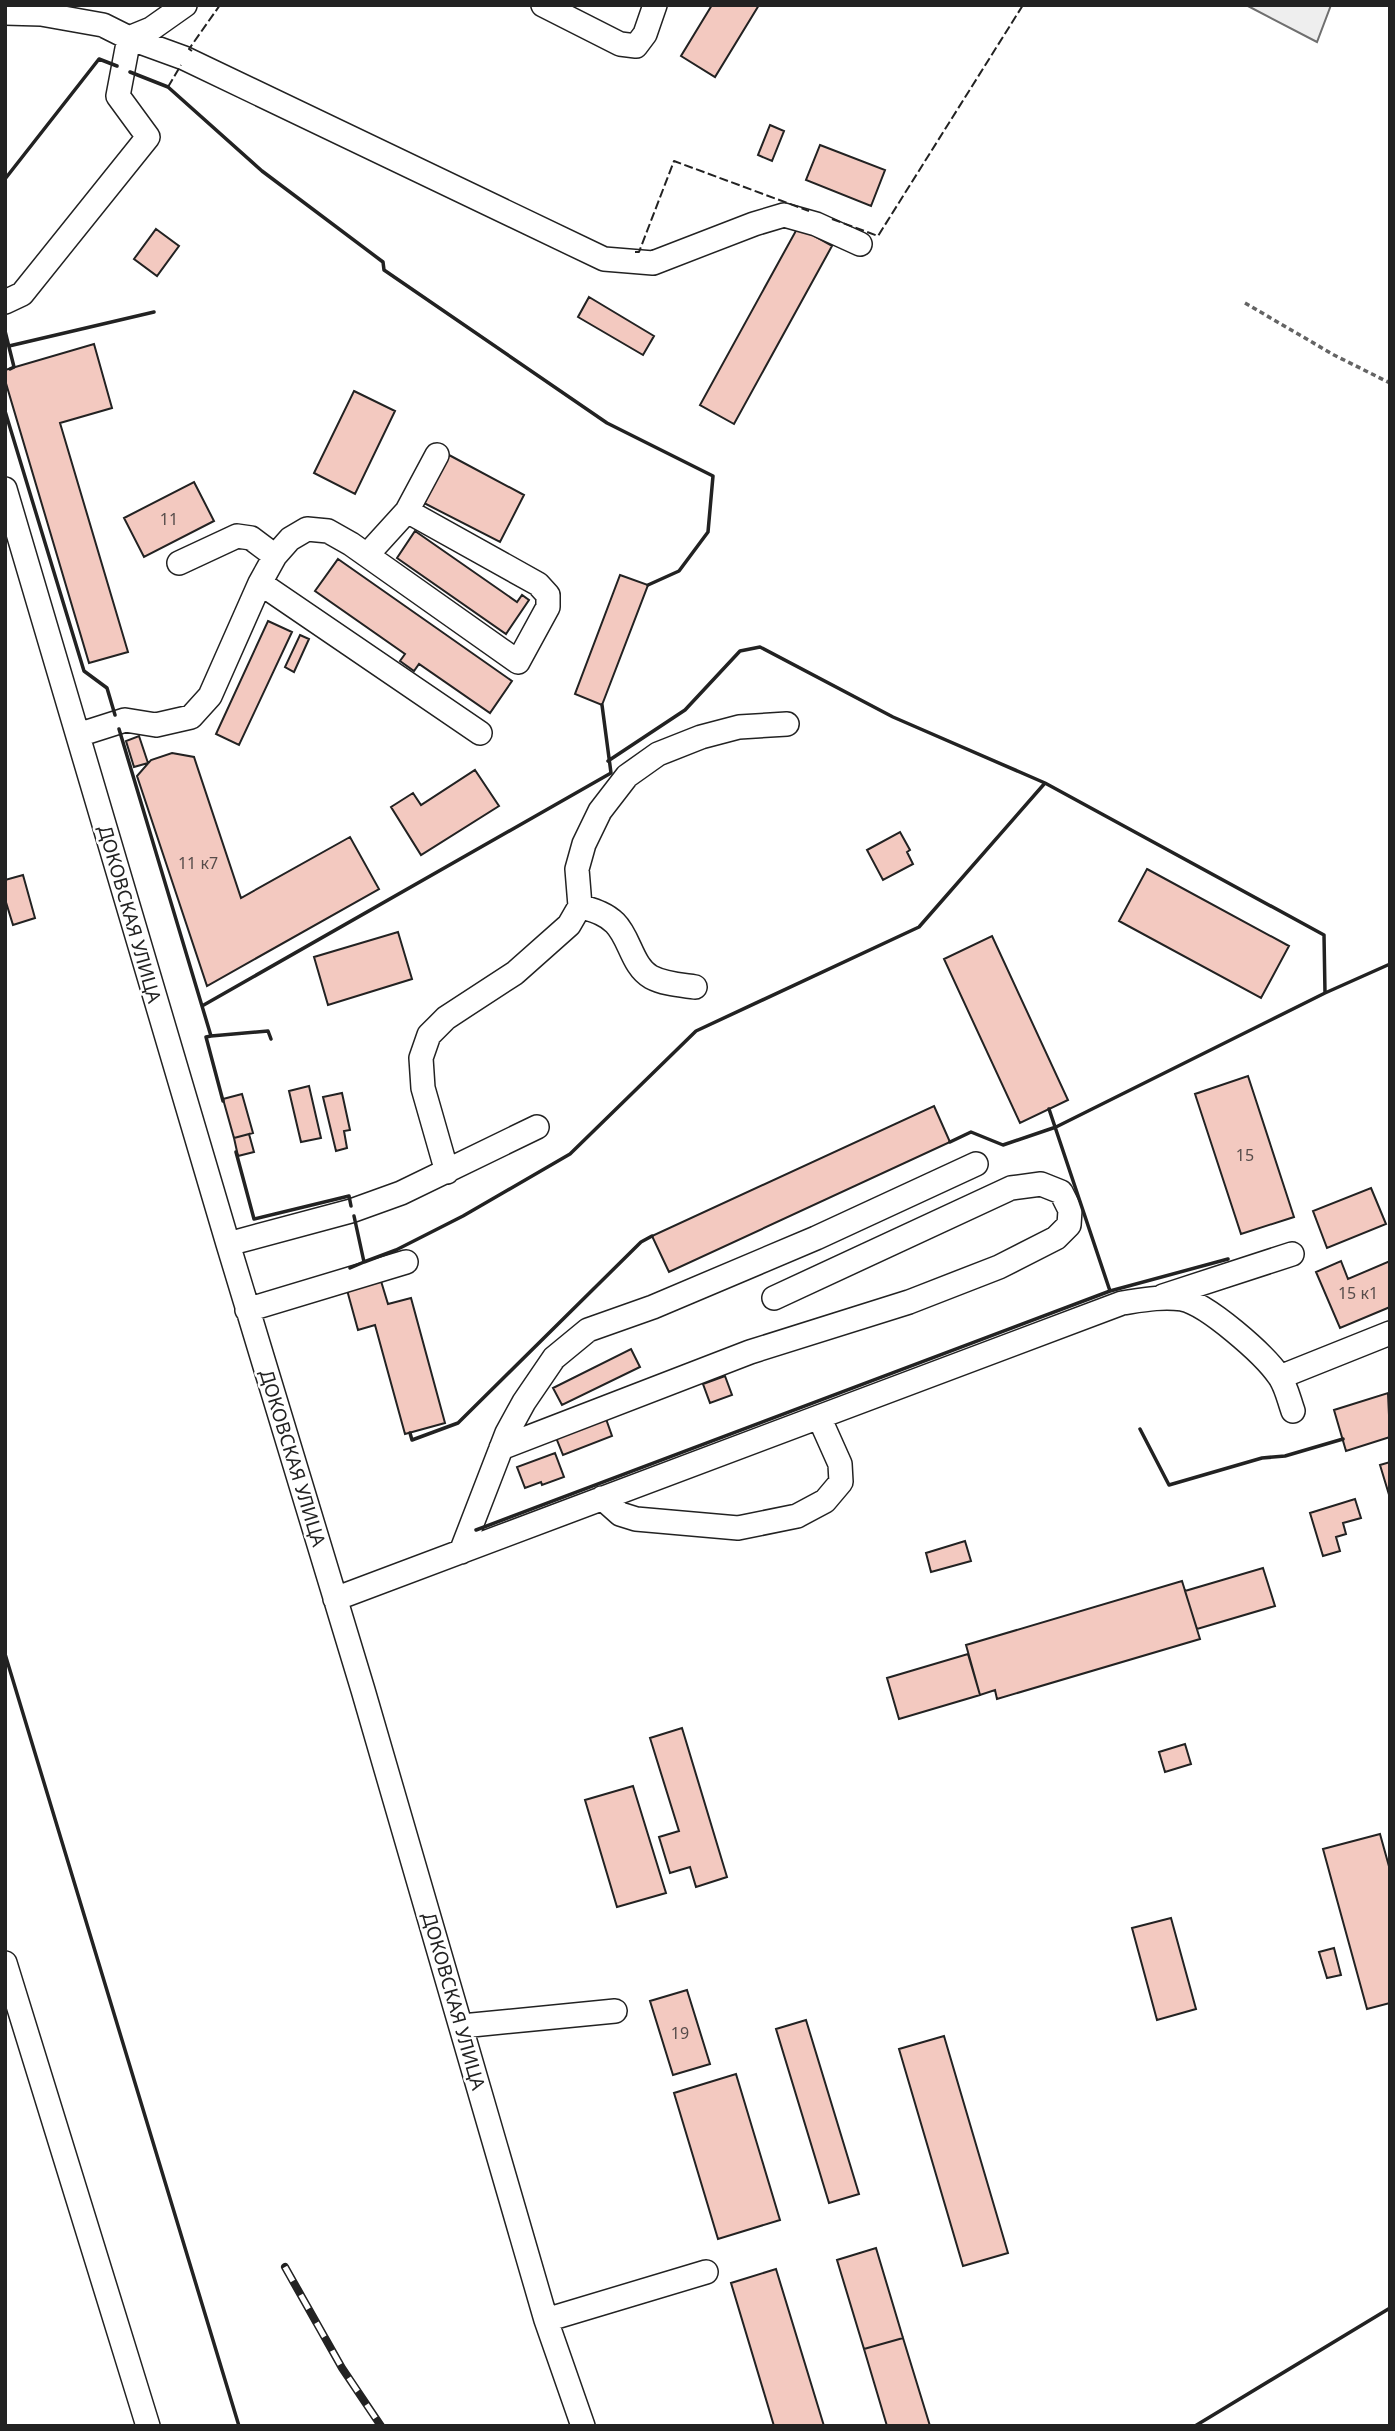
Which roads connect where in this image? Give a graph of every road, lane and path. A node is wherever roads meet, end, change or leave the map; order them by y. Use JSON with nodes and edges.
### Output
{"nodes":[{"id":1,"x":185,"y":5,"type":"edge"},
{"id":2,"x":543,"y":5,"type":"edge"},
{"id":3,"x":655,"y":5,"type":"edge"},
{"id":4,"x":5,"y":13,"type":"edge"},
{"id":5,"x":80,"y":13,"type":"edge"},
{"id":6,"x":129,"y":38,"type":"junction"},
{"id":7,"x":860,"y":244,"type":"dead end"},
{"id":8,"x":5,"y":302,"type":"edge"},
{"id":9,"x":1245,"y":303,"type":"dead end"},
{"id":10,"x":1390,"y":383,"type":"edge"},
{"id":11,"x":437,"y":456,"type":"dead end"},
{"id":12,"x":5,"y":489,"type":"edge"},
{"id":13,"x":407,"y":511,"type":"junction"},
{"id":14,"x":368,"y":555,"type":"junction"},
{"id":15,"x":275,"y":556,"type":"junction"},
{"id":16,"x":179,"y":563,"type":"dead end"},
{"id":17,"x":260,"y":583,"type":"junction"},
{"id":18,"x":788,"y":724,"type":"dead end"},
{"id":19,"x":480,"y":733,"type":"dead end"},
{"id":20,"x":78,"y":735,"type":"junction"},
{"id":21,"x":580,"y":906,"type":"junction"},
{"id":22,"x":695,"y":987,"type":"dead end"},
{"id":23,"x":537,"y":1127,"type":"dead end"},
{"id":24,"x":976,"y":1164,"type":"dead end"},
{"id":25,"x":447,"y":1172,"type":"junction"},
{"id":26,"x":228,"y":1244,"type":"junction"},
{"id":27,"x":1292,"y":1254,"type":"dead end"},
{"id":28,"x":407,"y":1262,"type":"dead end"},
{"id":29,"x":774,"y":1298,"type":"dead end"},
{"id":30,"x":1157,"y":1298,"type":"junction"},
{"id":31,"x":247,"y":1310,"type":"junction"},
{"id":32,"x":1390,"y":1333,"type":"edge"},
{"id":33,"x":1280,"y":1377,"type":"junction"},
{"id":34,"x":1293,"y":1411,"type":"dead end"},
{"id":35,"x":819,"y":1417,"type":"junction"},
{"id":36,"x":501,"y":1448,"type":"junction"},
{"id":37,"x":602,"y":1498,"type":"junction"},
{"id":38,"x":461,"y":1552,"type":"junction"},
{"id":39,"x":335,"y":1599,"type":"junction"},
{"id":40,"x":5,"y":1963,"type":"edge"},
{"id":41,"x":615,"y":2011,"type":"dead end"},
{"id":42,"x":462,"y":2026,"type":"junction"},
{"id":43,"x":706,"y":2272,"type":"dead end"},
{"id":44,"x":546,"y":2320,"type":"junction"},
{"id":45,"x":148,"y":2426,"type":"edge"},
{"id":46,"x":583,"y":2426,"type":"edge"}],
"edges":[{"from":1,"to":6,"type":"street"},
{"from":2,"to":3,"type":"street"},
{"from":4,"to":5,"type":"street"},
{"from":5,"to":6,"type":"street"},
{"from":6,"to":7,"type":"street"},
{"from":6,"to":8,"type":"street"},
{"from":9,"to":10,"type":"path"},
{"from":11,"to":13,"type":"street"},
{"from":12,"to":20,"type":"street","name":"ДОКОВСКАЯ УЛИЦА"},
{"from":13,"to":14,"type":"street"},
{"from":13,"to":14,"type":"street"},
{"from":14,"to":15,"type":"street"},
{"from":15,"to":16,"type":"street"},
{"from":15,"to":17,"type":"street"},
{"from":17,"to":19,"type":"street"},
{"from":17,"to":20,"type":"street"},
{"from":18,"to":21,"type":"street"},
{"from":20,"to":26,"type":"street","name":"ДОКОВСКАЯ УЛИЦА"},
{"from":21,"to":22,"type":"street"},
{"from":21,"to":25,"type":"street"},
{"from":23,"to":25,"type":"street"},
{"from":24,"to":36,"type":"street"},
{"from":25,"to":26,"type":"street"},
{"from":26,"to":31,"type":"street","name":"ДОКОВСКАЯ УЛИЦА"},
{"from":27,"to":30,"type":"street"},
{"from":28,"to":31,"type":"street"},
{"from":29,"to":36,"type":"street"},
{"from":30,"to":33,"type":"street"},
{"from":30,"to":35,"type":"street"},
{"from":31,"to":39,"type":"street","name":"ДОКОВСКАЯ УЛИЦА"},
{"from":32,"to":33,"type":"street"},
{"from":33,"to":34,"type":"street"},
{"from":35,"to":37,"type":"street"},
{"from":35,"to":37,"type":"street"},
{"from":36,"to":38,"type":"street"},
{"from":37,"to":38,"type":"street"},
{"from":38,"to":39,"type":"street"},
{"from":39,"to":42,"type":"street","name":"ДОКОВСКАЯ УЛИЦА"},
{"from":40,"to":45,"type":"street"},
{"from":41,"to":42,"type":"street"},
{"from":42,"to":44,"type":"street","name":"ДОКОВСКАЯ УЛИЦА"},
{"from":43,"to":44,"type":"street"},
{"from":44,"to":46,"type":"street","name":"ДОКОВСКАЯ УЛИЦА"}]}
